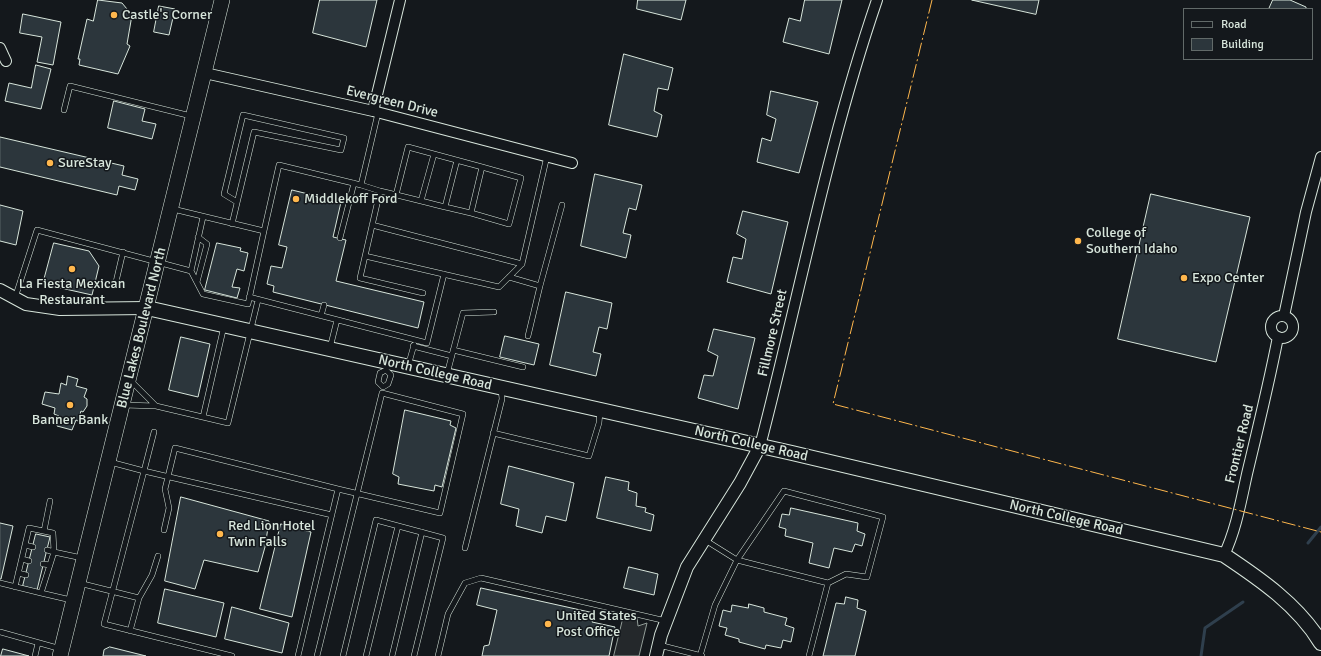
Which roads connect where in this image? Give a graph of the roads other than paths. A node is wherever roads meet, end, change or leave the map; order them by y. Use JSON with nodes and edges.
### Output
{"nodes":[{"id":1,"x":222,"y":0,"type":"edge"},
{"id":2,"x":400,"y":0,"type":"edge"},
{"id":3,"x":877,"y":0,"type":"edge"},
{"id":4,"x":0,"y":48,"type":"edge"},
{"id":5,"x":6,"y":61,"type":"dead end"},
{"id":6,"x":205,"y":73,"type":"junction"},
{"id":7,"x":64,"y":110,"type":"dead end"},
{"id":8,"x":375,"y":112,"type":"junction"},
{"id":9,"x":194,"y":116,"type":"junction"},
{"id":10,"x":434,"y":154,"type":"junction"},
{"id":11,"x":547,"y":156,"type":"junction"},
{"id":12,"x":1321,"y":157,"type":"edge"},
{"id":13,"x":457,"y":160,"type":"junction"},
{"id":14,"x":572,"y":163,"type":"dead end"},
{"id":15,"x":482,"y":167,"type":"junction"},
{"id":16,"x":354,"y":183,"type":"junction"},
{"id":17,"x":361,"y":185,"type":"junction"},
{"id":18,"x":380,"y":191,"type":"junction"},
{"id":19,"x":396,"y":195,"type":"junction"},
{"id":20,"x":421,"y":201,"type":"junction"},
{"id":21,"x":237,"y":202,"type":"junction"},
{"id":22,"x":562,"y":205,"type":"dead end"},
{"id":23,"x":445,"y":207,"type":"junction"},
{"id":24,"x":171,"y":209,"type":"junction"},
{"id":25,"x":471,"y":213,"type":"junction"},
{"id":26,"x":203,"y":217,"type":"junction"},
{"id":27,"x":232,"y":224,"type":"junction"},
{"id":28,"x":372,"y":225,"type":"junction"},
{"id":29,"x":264,"y":231,"type":"junction"},
{"id":30,"x":198,"y":237,"type":"junction"},
{"id":31,"x":340,"y":238,"type":"dead end"},
{"id":32,"x":123,"y":252,"type":"junction"},
{"id":33,"x":365,"y":256,"type":"junction"},
{"id":34,"x":158,"y":263,"type":"junction"},
{"id":35,"x":522,"y":264,"type":"junction"},
{"id":36,"x":191,"y":270,"type":"junction"},
{"id":37,"x":444,"y":274,"type":"junction"},
{"id":38,"x":509,"y":277,"type":"junction"},
{"id":39,"x":197,"y":282,"type":"junction"},
{"id":40,"x":115,"y":286,"type":"dead end"},
{"id":41,"x":540,"y":286,"type":"junction"},
{"id":42,"x":0,"y":290,"type":"edge"},
{"id":43,"x":423,"y":293,"type":"dead end"},
{"id":44,"x":15,"y":298,"type":"junction"},
{"id":45,"x":249,"y":298,"type":"junction"},
{"id":46,"x":258,"y":300,"type":"junction"},
{"id":47,"x":324,"y":305,"type":"dead end"},
{"id":48,"x":147,"y":308,"type":"junction"},
{"id":49,"x":494,"y":312,"type":"dead end"},
{"id":50,"x":321,"y":316,"type":"junction"},
{"id":51,"x":1284,"y":316,"type":"junction"},
{"id":52,"x":337,"y":320,"type":"junction"},
{"id":53,"x":224,"y":326,"type":"junction"},
{"id":54,"x":251,"y":332,"type":"junction"},
{"id":55,"x":528,"y":336,"type":"dead end"},
{"id":56,"x":1278,"y":337,"type":"junction"},
{"id":57,"x":415,"y":340,"type":"junction"},
{"id":58,"x":413,"y":346,"type":"junction"},
{"id":59,"x":330,"y":349,"type":"junction"},
{"id":60,"x":452,"y":353,"type":"junction"},
{"id":61,"x":387,"y":366,"type":"junction"},
{"id":62,"x":523,"y":366,"type":"dead end"},
{"id":63,"x":408,"y":367,"type":"junction"},
{"id":64,"x":447,"y":375,"type":"junction"},
{"id":65,"x":129,"y":379,"type":"junction"},
{"id":66,"x":383,"y":387,"type":"junction"},
{"id":67,"x":500,"y":387,"type":"junction"},
{"id":68,"x":382,"y":393,"type":"junction"},
{"id":69,"x":123,"y":405,"type":"junction"},
{"id":70,"x":156,"y":406,"type":"junction"},
{"id":71,"x":600,"y":410,"type":"junction"},
{"id":72,"x":203,"y":417,"type":"junction"},
{"id":73,"x":154,"y":432,"type":"dead end"},
{"id":74,"x":493,"y":433,"type":"junction"},
{"id":75,"x":760,"y":446,"type":"junction"},
{"id":76,"x":109,"y":462,"type":"junction"},
{"id":77,"x":144,"y":471,"type":"junction"},
{"id":78,"x":169,"y":476,"type":"junction"},
{"id":79,"x":338,"y":489,"type":"junction"},
{"id":80,"x":358,"y":493,"type":"junction"},
{"id":81,"x":50,"y":501,"type":"dead end"},
{"id":82,"x":332,"y":515,"type":"junction"},
{"id":83,"x":398,"y":526,"type":"junction"},
{"id":84,"x":164,"y":530,"type":"dead end"},
{"id":85,"x":44,"y":531,"type":"junction"},
{"id":86,"x":422,"y":532,"type":"junction"},
{"id":87,"x":704,"y":540,"type":"junction"},
{"id":88,"x":25,"y":545,"type":"junction"},
{"id":89,"x":33,"y":547,"type":"dead end"},
{"id":90,"x":465,"y":548,"type":"dead end"},
{"id":91,"x":47,"y":550,"type":"dead end"},
{"id":92,"x":54,"y":552,"type":"junction"},
{"id":93,"x":1224,"y":555,"type":"junction"},
{"id":94,"x":158,"y":556,"type":"dead end"},
{"id":95,"x":22,"y":559,"type":"junction"},
{"id":96,"x":85,"y":559,"type":"junction"},
{"id":97,"x":737,"y":560,"type":"junction"},
{"id":98,"x":30,"y":561,"type":"dead end"},
{"id":99,"x":43,"y":564,"type":"dead end"},
{"id":100,"x":50,"y":565,"type":"junction"},
{"id":101,"x":18,"y":573,"type":"junction"},
{"id":102,"x":26,"y":575,"type":"dead end"},
{"id":103,"x":0,"y":583,"type":"edge"},
{"id":104,"x":78,"y":583,"type":"junction"},
{"id":105,"x":828,"y":583,"type":"junction"},
{"id":106,"x":15,"y":587,"type":"junction"},
{"id":107,"x":112,"y":590,"type":"junction"},
{"id":108,"x":42,"y":593,"type":"junction"},
{"id":109,"x":139,"y":598,"type":"junction"},
{"id":110,"x":74,"y":601,"type":"junction"},
{"id":111,"x":666,"y":621,"type":"junction"},
{"id":112,"x":1316,"y":628,"type":"edge"},
{"id":113,"x":130,"y":631,"type":"junction"},
{"id":114,"x":0,"y":632,"type":"edge"},
{"id":115,"x":38,"y":643,"type":"junction"},
{"id":116,"x":1321,"y":643,"type":"edge"},
{"id":117,"x":658,"y":651,"type":"edge"},
{"id":118,"x":61,"y":653,"type":"edge"},
{"id":119,"x":35,"y":656,"type":"edge"},
{"id":120,"x":232,"y":656,"type":"edge"},
{"id":121,"x":298,"y":656,"type":"edge"},
{"id":122,"x":317,"y":656,"type":"edge"},
{"id":123,"x":343,"y":656,"type":"edge"},
{"id":124,"x":366,"y":656,"type":"edge"},
{"id":125,"x":392,"y":656,"type":"edge"},
{"id":126,"x":414,"y":656,"type":"edge"},
{"id":127,"x":438,"y":656,"type":"edge"},
{"id":128,"x":701,"y":656,"type":"edge"},
{"id":129,"x":809,"y":656,"type":"edge"}],
"edges":[{"from":1,"to":6,"type":"main road","name":"Blue Lakes Boulevard North"},
{"from":2,"to":8,"type":"street"},
{"from":3,"to":75,"type":"street","name":"Fillmore Street"},
{"from":4,"to":5,"type":"street"},
{"from":6,"to":8,"type":"street","name":"Evergreen Drive"},
{"from":6,"to":9,"type":"main road","name":"Blue Lakes Boulevard North"},
{"from":7,"to":9,"type":"lane"},
{"from":8,"to":11,"type":"street","name":"Evergreen Drive"},
{"from":8,"to":17,"type":"lane"},
{"from":9,"to":24,"type":"main road","name":"Blue Lakes Boulevard North"},
{"from":10,"to":13,"type":"lane"},
{"from":10,"to":19,"type":"lane"},
{"from":10,"to":20,"type":"lane"},
{"from":11,"to":14,"type":"street","name":"Evergreen Drive"},
{"from":11,"to":35,"type":"lane"},
{"from":12,"to":51,"type":"street"},
{"from":13,"to":15,"type":"lane"},
{"from":13,"to":23,"type":"lane"},
{"from":15,"to":25,"type":"lane"},
{"from":15,"to":25,"type":"lane"},
{"from":16,"to":17,"type":"lane"},
{"from":16,"to":29,"type":"lane"},
{"from":16,"to":31,"type":"lane"},
{"from":17,"to":18,"type":"lane"},
{"from":18,"to":19,"type":"lane"},
{"from":18,"to":28,"type":"lane"},
{"from":19,"to":20,"type":"lane"},
{"from":20,"to":23,"type":"lane"},
{"from":21,"to":21,"type":"lane"},
{"from":21,"to":27,"type":"lane"},
{"from":22,"to":41,"type":"lane"},
{"from":23,"to":25,"type":"lane"},
{"from":24,"to":26,"type":"lane"},
{"from":24,"to":34,"type":"main road","name":"Blue Lakes Boulevard North"},
{"from":26,"to":27,"type":"lane"},
{"from":26,"to":30,"type":"lane"},
{"from":27,"to":29,"type":"lane"},
{"from":28,"to":33,"type":"lane"},
{"from":28,"to":35,"type":"lane"},
{"from":29,"to":45,"type":"lane"},
{"from":30,"to":36,"type":"lane"},
{"from":30,"to":39,"type":"lane"},
{"from":32,"to":34,"type":"lane"},
{"from":32,"to":40,"type":"lane"},
{"from":32,"to":44,"type":"lane"},
{"from":33,"to":37,"type":"lane"},
{"from":33,"to":43,"type":"lane"},
{"from":34,"to":36,"type":"lane"},
{"from":34,"to":48,"type":"main road","name":"Blue Lakes Boulevard North"},
{"from":35,"to":38,"type":"lane"},
{"from":36,"to":39,"type":"lane"},
{"from":37,"to":38,"type":"lane"},
{"from":37,"to":57,"type":"lane"},
{"from":38,"to":41,"type":"lane"},
{"from":39,"to":45,"type":"lane"},
{"from":41,"to":55,"type":"lane"},
{"from":42,"to":44,"type":"street"},
{"from":44,"to":48,"type":"street"},
{"from":45,"to":46,"type":"lane"},
{"from":46,"to":50,"type":"lane"},
{"from":46,"to":54,"type":"lane"},
{"from":47,"to":50,"type":"lane"},
{"from":48,"to":53,"type":"main road","name":"North College Road"},
{"from":48,"to":65,"type":"main road","name":"Blue Lakes Boulevard North"},
{"from":49,"to":60,"type":"lane"},
{"from":50,"to":52,"type":"lane"},
{"from":51,"to":56,"type":"street","name":"Frontier Road"},
{"from":51,"to":56,"type":"street"},
{"from":52,"to":57,"type":"lane"},
{"from":52,"to":59,"type":"lane"},
{"from":53,"to":54,"type":"main road","name":"North College Road"},
{"from":53,"to":72,"type":"lane"},
{"from":54,"to":59,"type":"main road","name":"North College Road"},
{"from":54,"to":72,"type":"lane"},
{"from":56,"to":93,"type":"street","name":"Frontier Road"},
{"from":57,"to":58,"type":"lane"},
{"from":58,"to":60,"type":"lane"},
{"from":58,"to":63,"type":"lane"},
{"from":59,"to":61,"type":"main road","name":"North College Road"},
{"from":60,"to":62,"type":"lane"},
{"from":60,"to":64,"type":"lane"},
{"from":61,"to":63,"type":"main road","name":"North College Road"},
{"from":61,"to":66,"type":"lane"},
{"from":61,"to":66,"type":"lane"},
{"from":63,"to":64,"type":"main road","name":"North College Road"},
{"from":64,"to":67,"type":"main road","name":"North College Road"},
{"from":65,"to":69,"type":"main road","name":"Blue Lakes Boulevard North"},
{"from":65,"to":70,"type":"lane"},
{"from":66,"to":68,"type":"lane"},
{"from":67,"to":71,"type":"main road","name":"North College Road"},
{"from":67,"to":74,"type":"lane"},
{"from":68,"to":80,"type":"lane"},
{"from":68,"to":80,"type":"lane"},
{"from":69,"to":70,"type":"lane"},
{"from":69,"to":76,"type":"main road","name":"Blue Lakes Boulevard North"},
{"from":70,"to":72,"type":"lane"},
{"from":71,"to":74,"type":"lane"},
{"from":71,"to":75,"type":"main road","name":"North College Road"},
{"from":73,"to":77,"type":"lane"},
{"from":74,"to":90,"type":"lane"},
{"from":75,"to":87,"type":"street","name":"Fillmore Street"},
{"from":75,"to":93,"type":"main road","name":"North College Road"},
{"from":76,"to":77,"type":"lane"},
{"from":76,"to":96,"type":"main road","name":"Blue Lakes Boulevard North"},
{"from":77,"to":78,"type":"lane"},
{"from":77,"to":107,"type":"lane"},
{"from":78,"to":79,"type":"lane"},
{"from":78,"to":82,"type":"lane"},
{"from":78,"to":84,"type":"lane"},
{"from":79,"to":80,"type":"lane"},
{"from":79,"to":82,"type":"lane"},
{"from":80,"to":122,"type":"lane"},
{"from":81,"to":85,"type":"lane"},
{"from":82,"to":121,"type":"lane"},
{"from":83,"to":86,"type":"lane"},
{"from":83,"to":123,"type":"lane"},
{"from":83,"to":124,"type":"lane"},
{"from":85,"to":88,"type":"lane"},
{"from":85,"to":92,"type":"lane"},
{"from":86,"to":125,"type":"lane"},
{"from":86,"to":126,"type":"lane"},
{"from":87,"to":97,"type":"lane"},
{"from":87,"to":111,"type":"street","name":"Fillmore Street"},
{"from":88,"to":89,"type":"lane"},
{"from":88,"to":95,"type":"lane"},
{"from":91,"to":92,"type":"lane"},
{"from":92,"to":96,"type":"lane"},
{"from":92,"to":100,"type":"lane"},
{"from":93,"to":112,"type":"main road","name":"North College Road"},
{"from":94,"to":109,"type":"lane"},
{"from":95,"to":98,"type":"lane"},
{"from":95,"to":101,"type":"lane"},
{"from":96,"to":104,"type":"main road","name":"Blue Lakes Boulevard North"},
{"from":97,"to":105,"type":"lane"},
{"from":97,"to":105,"type":"lane"},
{"from":97,"to":128,"type":"lane"},
{"from":99,"to":100,"type":"lane"},
{"from":100,"to":108,"type":"lane"},
{"from":101,"to":102,"type":"lane"},
{"from":101,"to":106,"type":"lane"},
{"from":103,"to":106,"type":"lane"},
{"from":104,"to":107,"type":"lane"},
{"from":104,"to":110,"type":"main road","name":"Blue Lakes Boulevard North"},
{"from":105,"to":129,"type":"lane"},
{"from":106,"to":108,"type":"lane"},
{"from":107,"to":109,"type":"lane"},
{"from":107,"to":113,"type":"lane"},
{"from":108,"to":110,"type":"lane"},
{"from":109,"to":113,"type":"lane"},
{"from":110,"to":118,"type":"main road","name":"Blue Lakes Boulevard North"},
{"from":111,"to":117,"type":"street","name":"Fillmore Street"},
{"from":111,"to":127,"type":"lane"},
{"from":112,"to":116,"type":"main road","name":"North College Road"},
{"from":113,"to":120,"type":"lane"},
{"from":114,"to":115,"type":"lane"},
{"from":115,"to":118,"type":"lane"},
{"from":115,"to":119,"type":"lane"},
{"from":117,"to":128,"type":"lane"}]}
